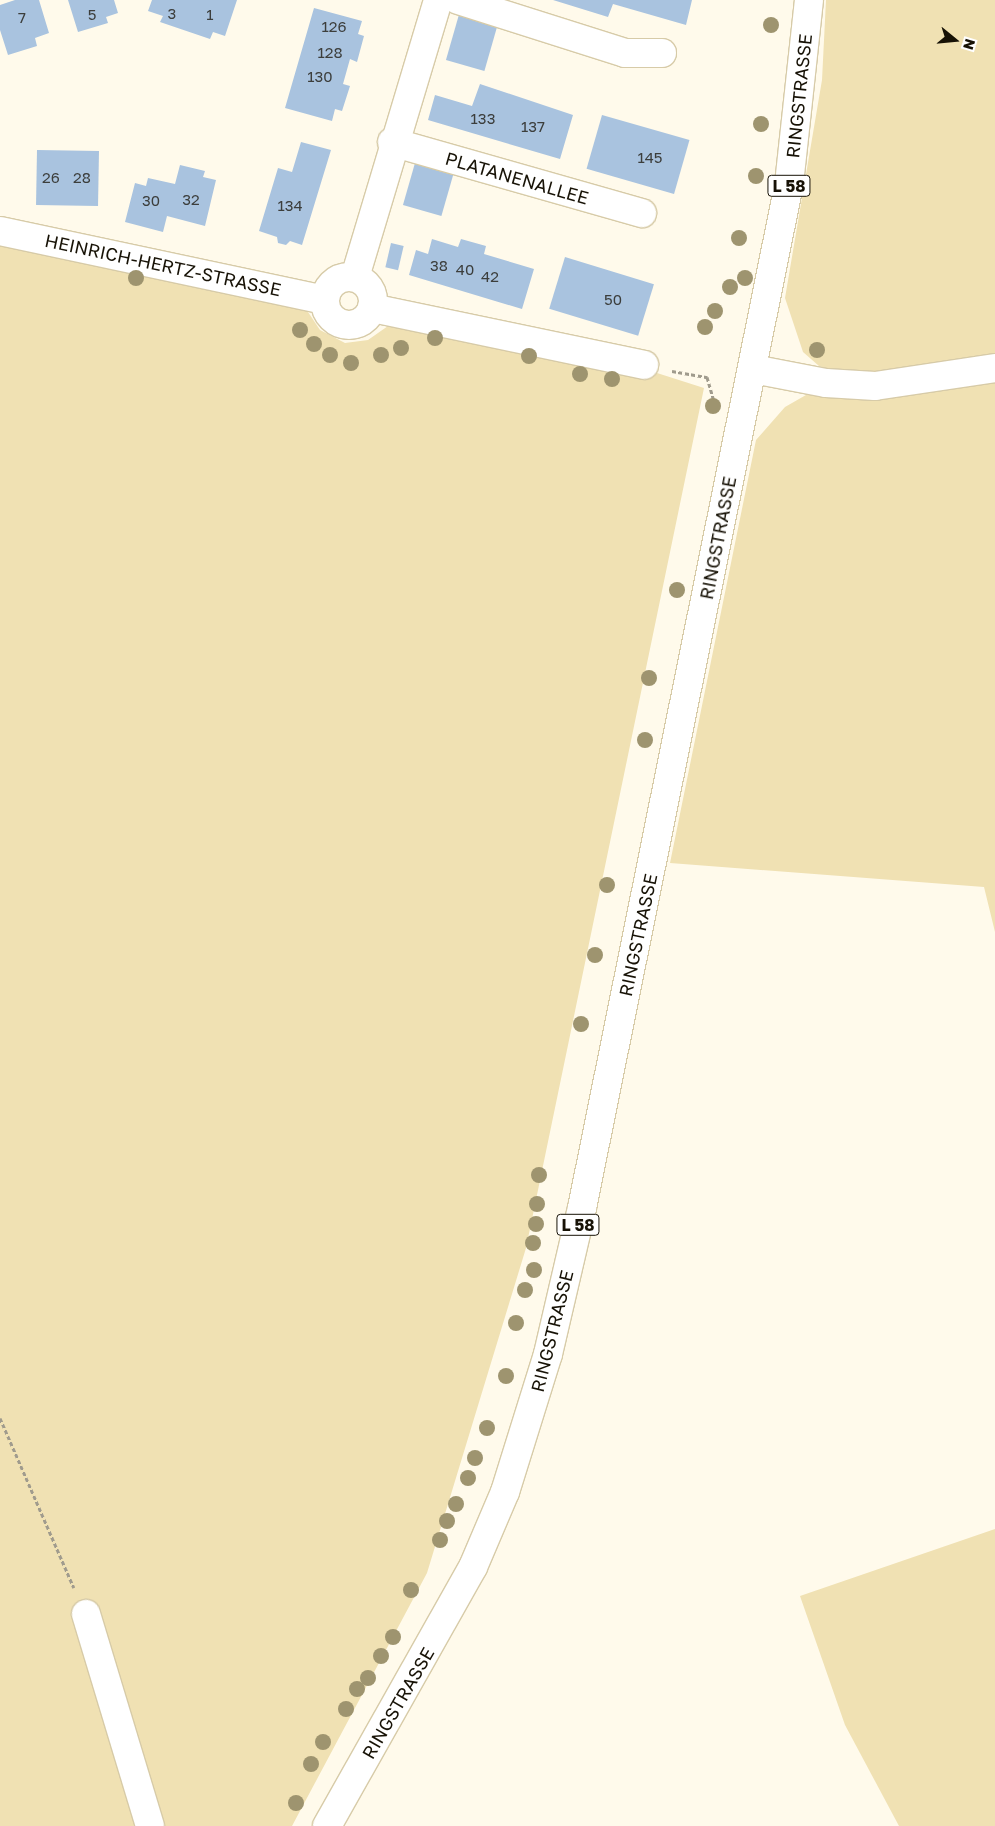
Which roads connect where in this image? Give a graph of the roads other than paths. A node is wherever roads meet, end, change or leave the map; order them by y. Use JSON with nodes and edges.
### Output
{"nodes":[{"id":1,"x":438,"y":0,"type":"edge"},
{"id":2,"x":458,"y":0,"type":"edge"},
{"id":3,"x":808,"y":0,"type":"edge"},
{"id":4,"x":662,"y":53,"type":"dead end"},
{"id":5,"x":392,"y":142,"type":"junction"},
{"id":6,"x":642,"y":213,"type":"dead end"},
{"id":7,"x":0,"y":231,"type":"edge"},
{"id":8,"x":355,"y":276,"type":"junction"},
{"id":9,"x":325,"y":300,"type":"junction"},
{"id":10,"x":372,"y":308,"type":"junction"},
{"id":11,"x":644,"y":365,"type":"road end"},
{"id":12,"x":995,"y":368,"type":"edge"},
{"id":13,"x":753,"y":369,"type":"junction"},
{"id":14,"x":86,"y":1614,"type":"road end"},
{"id":15,"x":150,"y":1826,"type":"edge"},
{"id":16,"x":327,"y":1826,"type":"edge"}],
"edges":[{"from":1,"to":5,"type":"main road"},
{"from":2,"to":4,"type":"main road"},
{"from":3,"to":13,"type":"main road","name":"RINGSTRASSE","number":"L 58"},
{"from":5,"to":6,"type":"main road","name":"PLATANENALLEE"},
{"from":5,"to":8,"type":"main road"},
{"from":7,"to":9,"type":"main road","name":"HEINRICH-HERTZ-STRASSE"},
{"from":8,"to":9,"type":"main road"},
{"from":8,"to":10,"type":"main road"},
{"from":9,"to":10,"type":"main road"},
{"from":10,"to":11,"type":"main road"},
{"from":12,"to":13,"type":"main road"},
{"from":13,"to":16,"type":"main road","name":"RINGSTRASSE","number":"L 58"},
{"from":14,"to":15,"type":"main road"}]}
